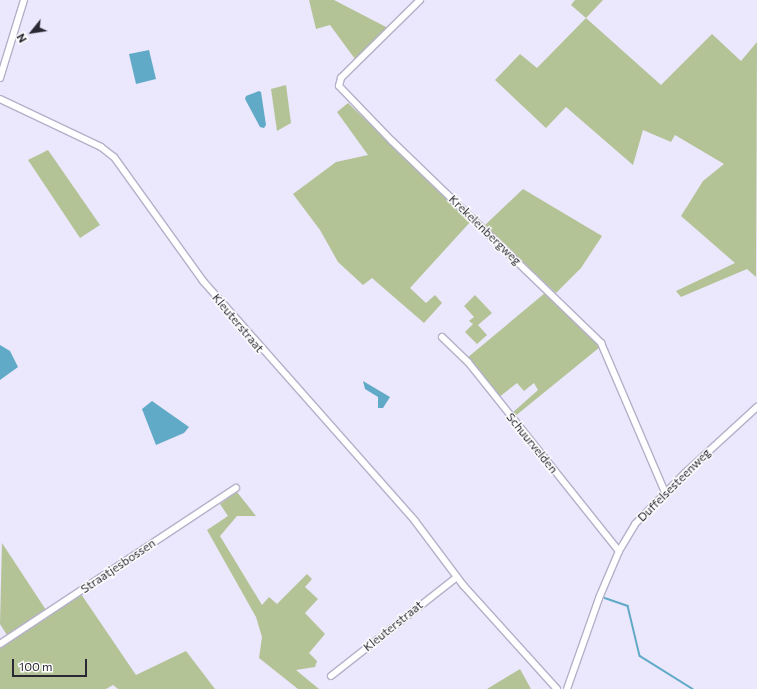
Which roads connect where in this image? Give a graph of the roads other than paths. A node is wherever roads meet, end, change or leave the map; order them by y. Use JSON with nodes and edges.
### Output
{"nodes":[{"id":1,"x":24,"y":0,"type":"edge"},
{"id":2,"x":420,"y":0,"type":"edge"},
{"id":3,"x":0,"y":78,"type":"edge"},
{"id":4,"x":0,"y":99,"type":"edge"},
{"id":5,"x":442,"y":337,"type":"dead end"},
{"id":6,"x":757,"y":407,"type":"edge"},
{"id":7,"x":236,"y":488,"type":"dead end"},
{"id":8,"x":665,"y":492,"type":"junction"},
{"id":9,"x":619,"y":551,"type":"junction"},
{"id":10,"x":457,"y":577,"type":"junction"},
{"id":11,"x":0,"y":644,"type":"edge"},
{"id":12,"x":331,"y":676,"type":"dead end"},
{"id":13,"x":557,"y":689,"type":"edge"},
{"id":14,"x":567,"y":689,"type":"edge"}],
"edges":[{"from":1,"to":3,"type":"street"},
{"from":2,"to":8,"type":"street","name":"Krekelenbergweg"},
{"from":4,"to":10,"type":"street","name":"Kleuterstraat"},
{"from":5,"to":9,"type":"street","name":"Schuurvelden"},
{"from":6,"to":8,"type":"street","name":"Duffelsesteenweg"},
{"from":7,"to":11,"type":"street","name":"Straatjesbossen"},
{"from":8,"to":9,"type":"street","name":"Duffelsesteenweg"},
{"from":9,"to":14,"type":"street","name":"Duffelsesteenweg"},
{"from":10,"to":12,"type":"street","name":"Kleuterstraat"},
{"from":10,"to":13,"type":"street","name":"Kleuterstraat"}]}
